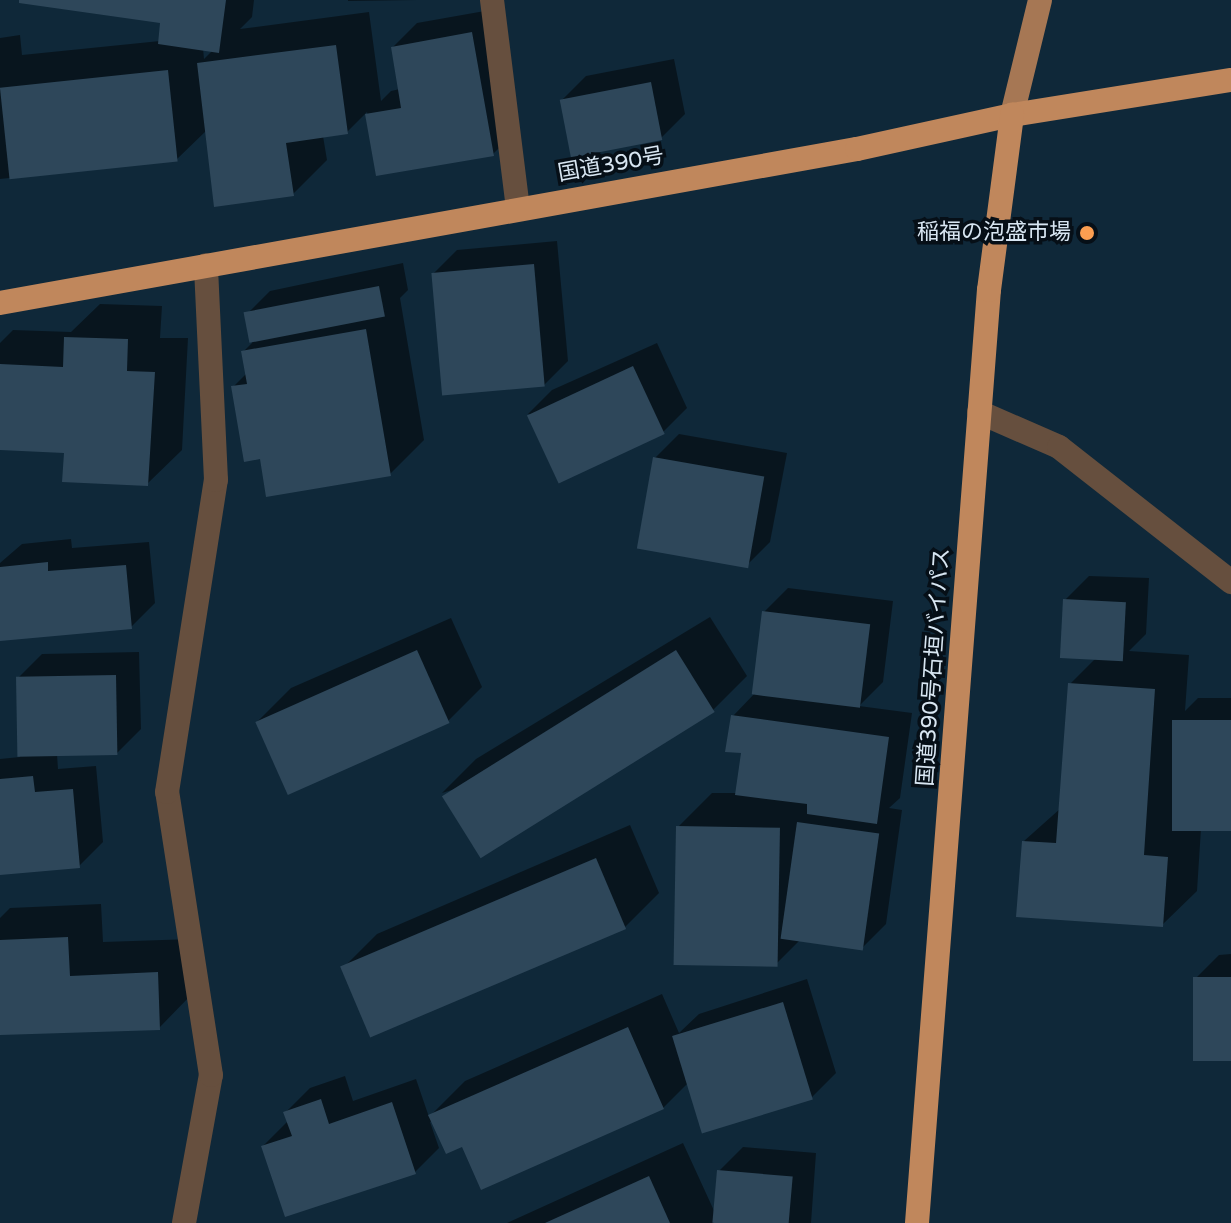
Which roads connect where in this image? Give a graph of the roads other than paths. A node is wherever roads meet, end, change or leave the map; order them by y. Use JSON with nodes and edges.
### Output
{"nodes":[{"id":1,"x":492,"y":0,"type":"edge"},
{"id":2,"x":1040,"y":0,"type":"edge"},
{"id":3,"x":1231,"y":80,"type":"edge"},
{"id":4,"x":1012,"y":115,"type":"junction"},
{"id":5,"x":518,"y":208,"type":"junction"},
{"id":6,"x":206,"y":265,"type":"junction"},
{"id":7,"x":0,"y":303,"type":"edge"},
{"id":8,"x":979,"y":412,"type":"junction"},
{"id":9,"x":1231,"y":582,"type":"edge"},
{"id":10,"x":184,"y":1223,"type":"edge"},
{"id":11,"x":917,"y":1223,"type":"edge"}],
"edges":[{"from":1,"to":5,"type":"street"},
{"from":2,"to":4,"type":"main road"},
{"from":3,"to":4,"type":"highway","name":"国道390号"},
{"from":4,"to":5,"type":"highway","name":"国道390号"},
{"from":4,"to":8,"type":"highway","name":"国道390号石垣バイパス"},
{"from":5,"to":6,"type":"highway","name":"国道390号"},
{"from":6,"to":7,"type":"highway","name":"国道390号"},
{"from":6,"to":10,"type":"street"},
{"from":8,"to":9,"type":"street"},
{"from":8,"to":11,"type":"highway","name":"国道390号石垣バイパス"}]}
